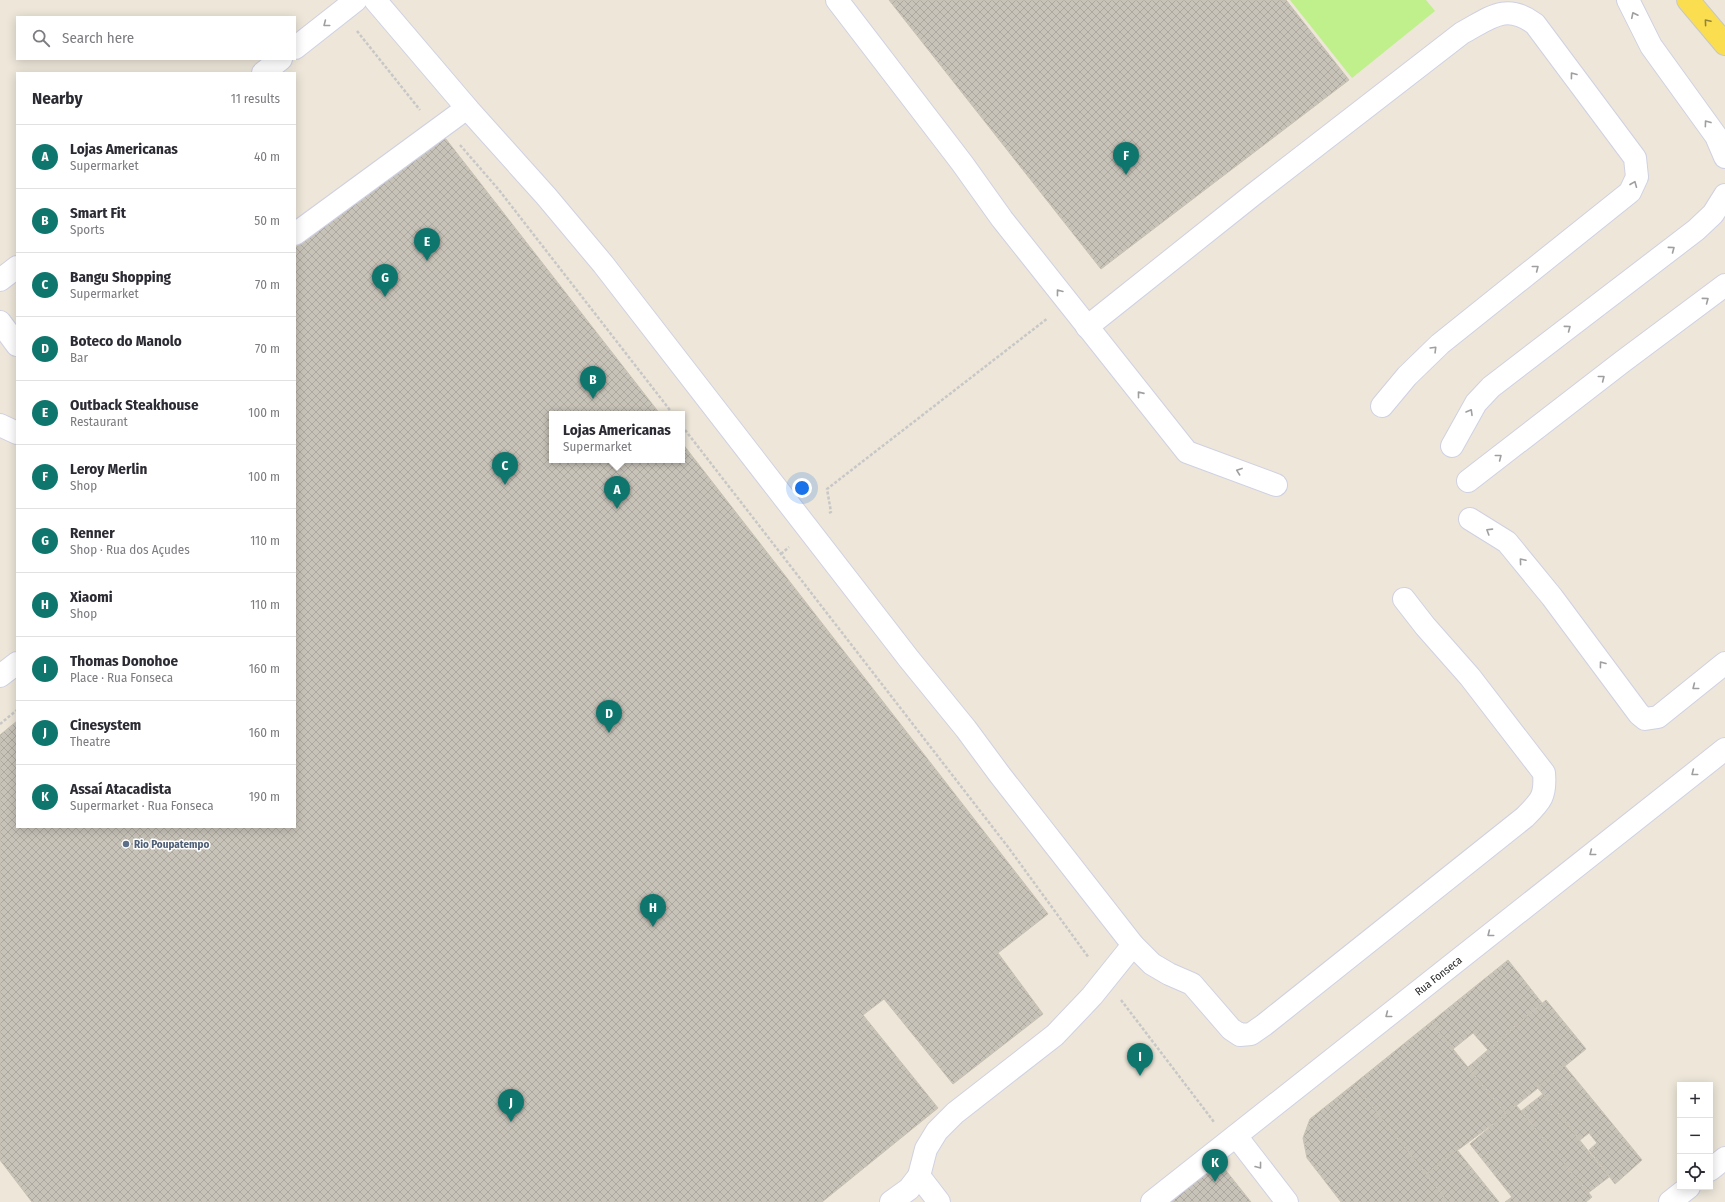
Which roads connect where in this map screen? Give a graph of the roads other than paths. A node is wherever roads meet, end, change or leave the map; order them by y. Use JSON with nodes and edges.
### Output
{"nodes":[{"id":1,"x":375,"y":0,"type":"edge"},
{"id":2,"x":837,"y":0,"type":"edge"},
{"id":3,"x":1628,"y":0,"type":"edge"},
{"id":4,"x":1688,"y":0,"type":"edge"},
{"id":5,"x":349,"y":6,"type":"edge"},
{"id":6,"x":1725,"y":44,"type":"edge"},
{"id":7,"x":296,"y":47,"type":"edge"},
{"id":8,"x":280,"y":60,"type":"edge"},
{"id":9,"x":264,"y":72,"type":"edge"},
{"id":10,"x":467,"y":108,"type":"junction"},
{"id":11,"x":1725,"y":157,"type":"edge"},
{"id":12,"x":1725,"y":195,"type":"edge"},
{"id":13,"x":296,"y":233,"type":"edge"},
{"id":14,"x":16,"y":268,"type":"edge"},
{"id":15,"x":0,"y":280,"type":"edge"},
{"id":16,"x":1725,"y":285,"type":"edge"},
{"id":17,"x":0,"y":322,"type":"edge"},
{"id":18,"x":1086,"y":327,"type":"junction"},
{"id":19,"x":16,"y":344,"type":"edge"},
{"id":20,"x":1382,"y":406,"type":"dead end"},
{"id":21,"x":1452,"y":446,"type":"dead end"},
{"id":22,"x":1468,"y":481,"type":"dead end"},
{"id":23,"x":1276,"y":485,"type":"dead end"},
{"id":24,"x":1470,"y":519,"type":"dead end"},
{"id":25,"x":1404,"y":598,"type":"dead end"},
{"id":26,"x":1725,"y":663,"type":"edge"},
{"id":27,"x":16,"y":664,"type":"edge"},
{"id":28,"x":0,"y":676,"type":"edge"},
{"id":29,"x":1725,"y":749,"type":"edge"},
{"id":30,"x":1133,"y":946,"type":"junction"},
{"id":31,"x":1232,"y":1138,"type":"junction"},
{"id":32,"x":1725,"y":1158,"type":"edge"},
{"id":33,"x":1713,"y":1168,"type":"edge"},
{"id":34,"x":918,"y":1176,"type":"junction"},
{"id":35,"x":1685,"y":1190,"type":"edge"},
{"id":36,"x":891,"y":1202,"type":"edge"},
{"id":37,"x":939,"y":1202,"type":"edge"},
{"id":38,"x":1152,"y":1202,"type":"edge"},
{"id":39,"x":1287,"y":1202,"type":"edge"},
{"id":40,"x":1670,"y":1202,"type":"edge"}],
"edges":[{"from":1,"to":10,"type":"street"},
{"from":18,"to":2,"type":"street","one_way":true},
{"from":11,"to":3,"type":"street","one_way":true},
{"from":6,"to":4,"type":"main road","one_way":true},
{"from":5,"to":7,"type":"street","one_way":true},
{"from":8,"to":9,"type":"street"},
{"from":10,"to":13,"type":"street"},
{"from":10,"to":30,"type":"street"},
{"from":21,"to":12,"type":"street","one_way":true},
{"from":14,"to":15,"type":"street"},
{"from":22,"to":16,"type":"street","one_way":true},
{"from":17,"to":19,"type":"street"},
{"from":20,"to":18,"type":"street","one_way":true},
{"from":23,"to":18,"type":"street","one_way":true},
{"from":26,"to":24,"type":"street","one_way":true},
{"from":25,"to":30,"type":"street"},
{"from":27,"to":28,"type":"street"},
{"from":29,"to":31,"type":"street","name":"Rua Fonseca","one_way":true},
{"from":30,"to":34,"type":"street"},
{"from":31,"to":38,"type":"street","name":"Rua Fonseca"},
{"from":31,"to":39,"type":"street","one_way":true},
{"from":32,"to":33,"type":"street"},
{"from":34,"to":36,"type":"street"},
{"from":34,"to":37,"type":"street"},
{"from":35,"to":40,"type":"street"}]}
